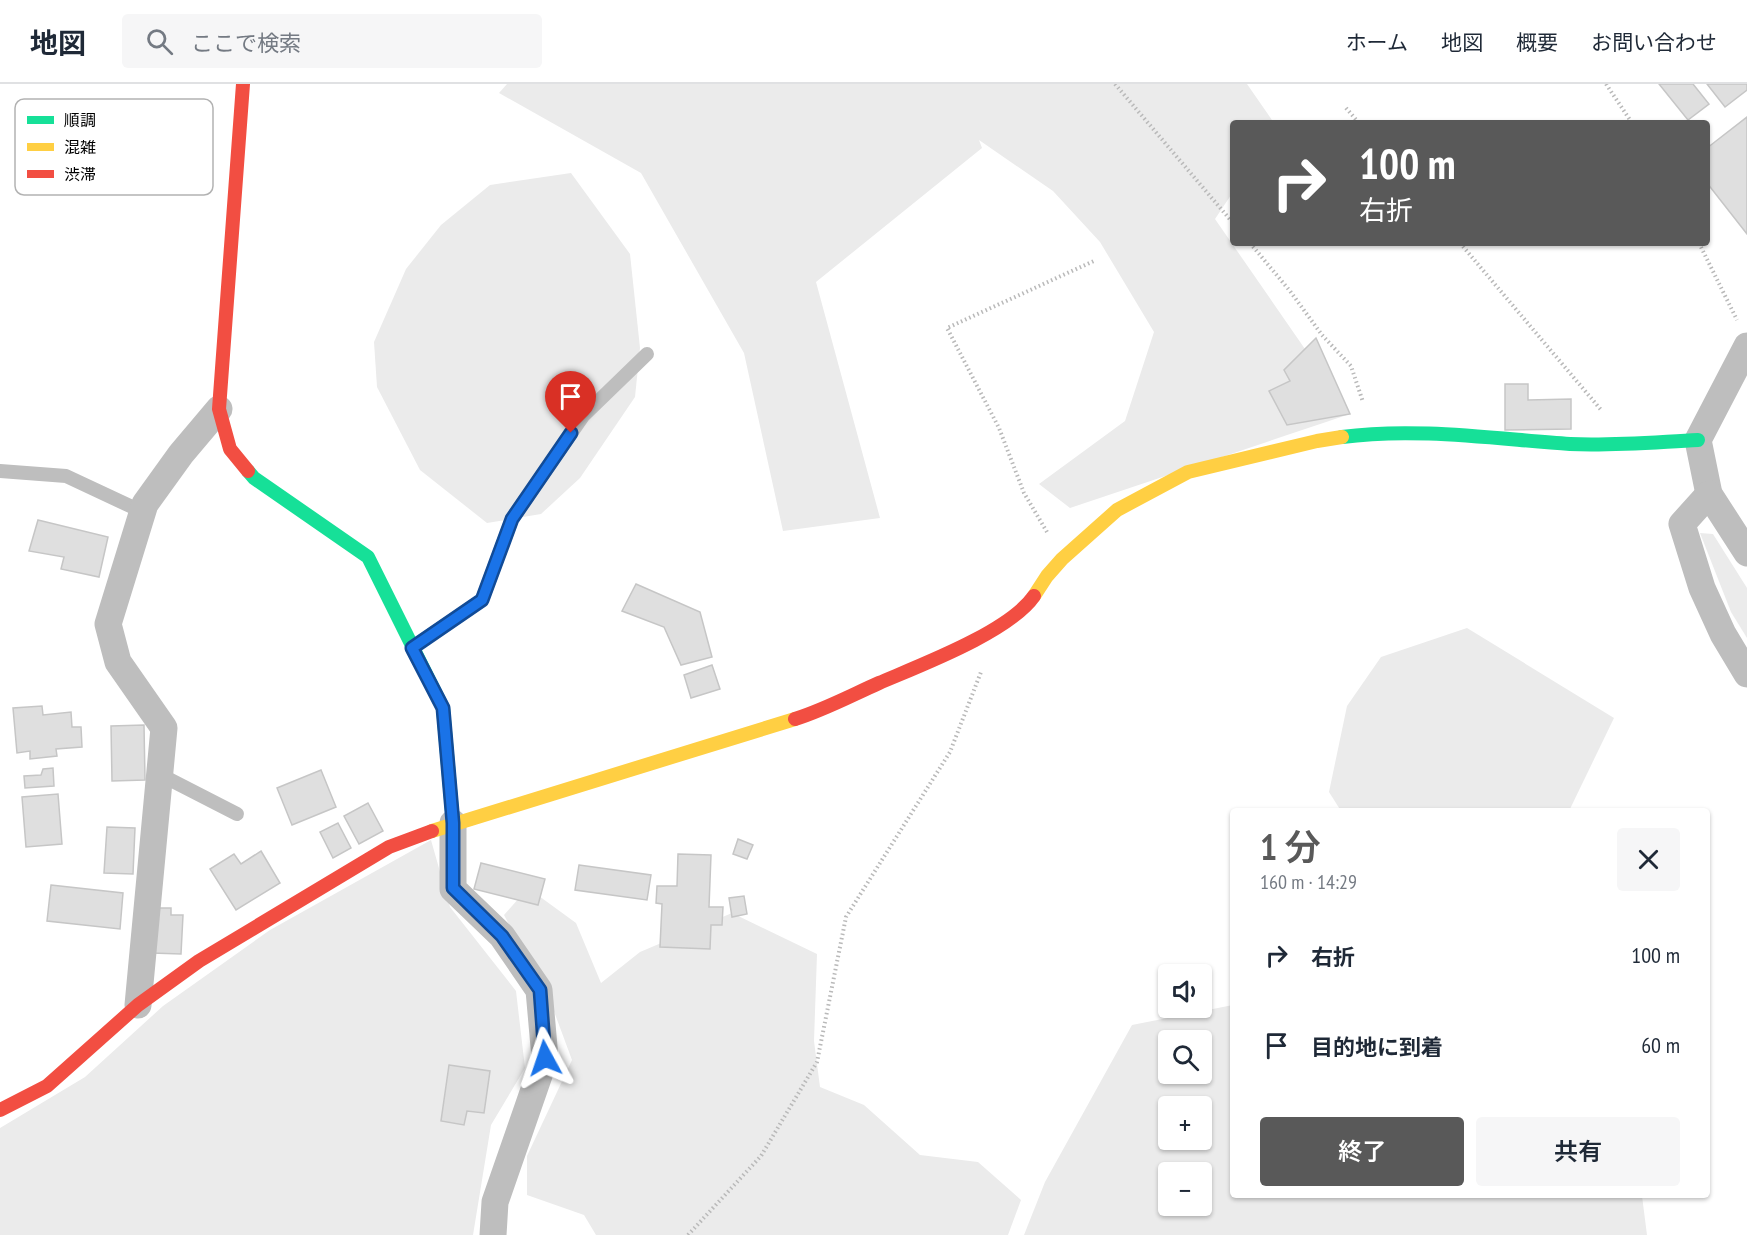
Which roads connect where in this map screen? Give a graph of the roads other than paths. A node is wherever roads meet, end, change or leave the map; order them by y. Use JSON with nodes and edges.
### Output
{"nodes":[{"id":1,"x":243,"y":84,"type":"edge"},
{"id":2,"x":1744,"y":338,"type":"edge"},
{"id":3,"x":647,"y":354,"type":"dead end"},
{"id":4,"x":219,"y":409,"type":"junction"},
{"id":5,"x":1698,"y":440,"type":"junction"},
{"id":6,"x":0,"y":471,"type":"edge"},
{"id":7,"x":1709,"y":494,"type":"junction"},
{"id":8,"x":143,"y":512,"type":"junction"},
{"id":9,"x":1747,"y":553,"type":"edge"},
{"id":10,"x":412,"y":648,"type":"junction"},
{"id":11,"x":1747,"y":674,"type":"edge"},
{"id":12,"x":159,"y":774,"type":"junction"},
{"id":13,"x":237,"y":814,"type":"dead end"},
{"id":14,"x":453,"y":823,"type":"junction"},
{"id":15,"x":138,"y":1005,"type":"junction"},
{"id":16,"x":0,"y":1110,"type":"edge"},
{"id":17,"x":493,"y":1235,"type":"edge"}],
"edges":[{"from":1,"to":4,"type":"street"},
{"from":2,"to":5,"type":"street"},
{"from":3,"to":10,"type":"lane"},
{"from":4,"to":8,"type":"street"},
{"from":4,"to":10,"type":"street"},
{"from":5,"to":7,"type":"street"},
{"from":5,"to":14,"type":"street"},
{"from":6,"to":8,"type":"lane"},
{"from":7,"to":9,"type":"street"},
{"from":7,"to":11,"type":"street"},
{"from":8,"to":12,"type":"street"},
{"from":10,"to":14,"type":"street"},
{"from":12,"to":13,"type":"lane"},
{"from":12,"to":15,"type":"street"},
{"from":14,"to":15,"type":"street"},
{"from":14,"to":17,"type":"street"},
{"from":15,"to":16,"type":"street"}]}
